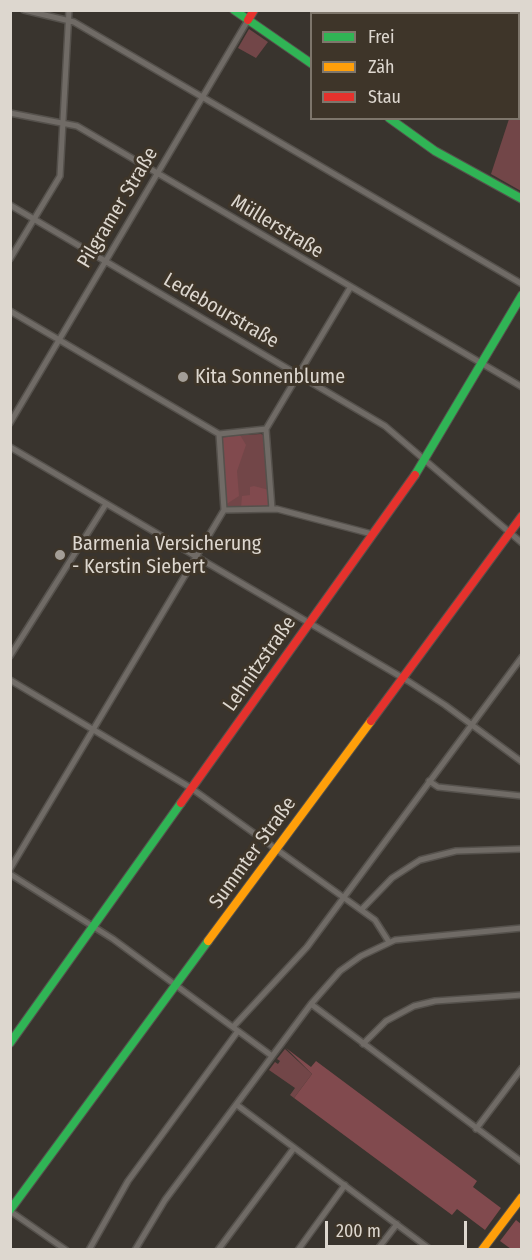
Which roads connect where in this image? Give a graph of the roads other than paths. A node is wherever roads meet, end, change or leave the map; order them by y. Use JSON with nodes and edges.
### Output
{"nodes":[{"id":1,"x":24,"y":10,"type":"edge"},
{"id":2,"x":69,"y":10,"type":"edge"},
{"id":3,"x":234,"y":10,"type":"edge"},
{"id":4,"x":254,"y":10,"type":"edge"},
{"id":5,"x":248,"y":20,"type":"junction"},
{"id":6,"x":69,"y":21,"type":"junction"},
{"id":7,"x":310,"y":63,"type":"edge"},
{"id":8,"x":203,"y":96,"type":"junction"},
{"id":9,"x":10,"y":112,"type":"edge"},
{"id":10,"x":392,"y":120,"type":"edge"},
{"id":11,"x":63,"y":124,"type":"junction"},
{"id":12,"x":158,"y":173,"type":"junction"},
{"id":13,"x":522,"y":199,"type":"edge"},
{"id":14,"x":10,"y":205,"type":"edge"},
{"id":15,"x":35,"y":219,"type":"junction"},
{"id":16,"x":10,"y":259,"type":"edge"},
{"id":17,"x":106,"y":261,"type":"junction"},
{"id":18,"x":522,"y":284,"type":"edge"},
{"id":19,"x":350,"y":288,"type":"junction"},
{"id":20,"x":522,"y":295,"type":"edge"},
{"id":21,"x":10,"y":311,"type":"edge"},
{"id":22,"x":59,"y":341,"type":"junction"},
{"id":23,"x":481,"y":363,"type":"junction"},
{"id":24,"x":299,"y":375,"type":"junction"},
{"id":25,"x":522,"y":387,"type":"edge"},
{"id":26,"x":10,"y":423,"type":"edge"},
{"id":27,"x":266,"y":429,"type":"junction"},
{"id":28,"x":219,"y":434,"type":"junction"},
{"id":29,"x":10,"y":447,"type":"edge"},
{"id":30,"x":426,"y":459,"type":"junction"},
{"id":31,"x":106,"y":504,"type":"junction"},
{"id":32,"x":272,"y":509,"type":"junction"},
{"id":33,"x":224,"y":510,"type":"junction"},
{"id":34,"x":522,"y":516,"type":"edge"},
{"id":35,"x":509,"y":532,"type":"junction"},
{"id":36,"x":372,"y":534,"type":"junction"},
{"id":37,"x":522,"y":543,"type":"edge"},
{"id":38,"x":196,"y":556,"type":"junction"},
{"id":39,"x":309,"y":622,"type":"junction"},
{"id":40,"x":10,"y":656,"type":"edge"},
{"id":41,"x":522,"y":657,"type":"edge"},
{"id":42,"x":403,"y":678,"type":"junction"},
{"id":43,"x":10,"y":681,"type":"edge"},
{"id":44,"x":472,"y":724,"type":"junction"},
{"id":45,"x":93,"y":729,"type":"junction"},
{"id":46,"x":522,"y":762,"type":"edge"},
{"id":47,"x":429,"y":781,"type":"junction"},
{"id":48,"x":191,"y":788,"type":"junction"},
{"id":49,"x":522,"y":796,"type":"edge"},
{"id":50,"x":277,"y":848,"type":"junction"},
{"id":51,"x":522,"y":849,"type":"edge"},
{"id":52,"x":10,"y":869,"type":"edge"},
{"id":53,"x":10,"y":874,"type":"edge"},
{"id":54,"x":344,"y":896,"type":"junction"},
{"id":55,"x":362,"y":909,"type":"junction"},
{"id":56,"x":94,"y":927,"type":"junction"},
{"id":57,"x":522,"y":928,"type":"edge"},
{"id":58,"x":389,"y":942,"type":"junction"},
{"id":59,"x":176,"y":985,"type":"junction"},
{"id":60,"x":522,"y":995,"type":"edge"},
{"id":61,"x":311,"y":1004,"type":"junction"},
{"id":62,"x":236,"y":1029,"type":"junction"},
{"id":63,"x":10,"y":1043,"type":"edge"},
{"id":64,"x":363,"y":1044,"type":"junction"},
{"id":65,"x":272,"y":1056,"type":"junction"},
{"id":66,"x":522,"y":1068,"type":"edge"},
{"id":67,"x":237,"y":1105,"type":"junction"},
{"id":68,"x":476,"y":1129,"type":"junction"},
{"id":69,"x":294,"y":1148,"type":"junction"},
{"id":70,"x":522,"y":1162,"type":"edge"},
{"id":71,"x":345,"y":1185,"type":"junction"},
{"id":72,"x":522,"y":1197,"type":"edge"},
{"id":73,"x":10,"y":1210,"type":"edge"},
{"id":74,"x":397,"y":1224,"type":"junction"},
{"id":75,"x":66,"y":1250,"type":"edge"},
{"id":76,"x":89,"y":1250,"type":"edge"},
{"id":77,"x":135,"y":1250,"type":"edge"},
{"id":78,"x":218,"y":1250,"type":"edge"},
{"id":79,"x":298,"y":1250,"type":"edge"},
{"id":80,"x":377,"y":1250,"type":"edge"},
{"id":81,"x":431,"y":1250,"type":"edge"},
{"id":82,"x":482,"y":1250,"type":"edge"}],
"edges":[{"from":1,"to":6,"type":"street"},
{"from":2,"to":6,"type":"street"},
{"from":3,"to":5,"type":"street"},
{"from":4,"to":5,"type":"street","name":"Pilgramer Straße"},
{"from":5,"to":7,"type":"street"},
{"from":5,"to":8,"type":"street","name":"Pilgramer Straße"},
{"from":6,"to":8,"type":"street"},
{"from":6,"to":11,"type":"street"},
{"from":8,"to":12,"type":"street","name":"Pilgramer Straße"},
{"from":8,"to":18,"type":"street"},
{"from":9,"to":11,"type":"street","name":"Müllerstraße"},
{"from":10,"to":13,"type":"street"},
{"from":11,"to":12,"type":"street","name":"Müllerstraße"},
{"from":11,"to":15,"type":"street"},
{"from":12,"to":17,"type":"street","name":"Pilgramer Straße"},
{"from":12,"to":19,"type":"street","name":"Müllerstraße"},
{"from":14,"to":15,"type":"street","name":"Ledebourstraße"},
{"from":15,"to":16,"type":"street"},
{"from":15,"to":17,"type":"street","name":"Ledebourstraße"},
{"from":17,"to":22,"type":"street","name":"Pilgramer Straße"},
{"from":17,"to":24,"type":"street","name":"Ledebourstraße"},
{"from":19,"to":23,"type":"street","name":"Müllerstraße"},
{"from":19,"to":24,"type":"street"},
{"from":20,"to":23,"type":"street","name":"Lehnitzstraße"},
{"from":21,"to":22,"type":"street"},
{"from":22,"to":26,"type":"street","name":"Pilgramer Straße"},
{"from":22,"to":28,"type":"street"},
{"from":23,"to":25,"type":"street","name":"Müllerstraße"},
{"from":23,"to":30,"type":"street","name":"Lehnitzstraße"},
{"from":24,"to":27,"type":"street"},
{"from":24,"to":30,"type":"street","name":"Ledebourstraße"},
{"from":27,"to":28,"type":"street"},
{"from":27,"to":32,"type":"street"},
{"from":28,"to":33,"type":"street"},
{"from":29,"to":31,"type":"street"},
{"from":30,"to":35,"type":"street","name":"Ledebourstraße"},
{"from":30,"to":36,"type":"street","name":"Lehnitzstraße"},
{"from":31,"to":38,"type":"street"},
{"from":31,"to":40,"type":"street"},
{"from":32,"to":33,"type":"street"},
{"from":32,"to":36,"type":"street"},
{"from":33,"to":38,"type":"street"},
{"from":34,"to":35,"type":"street","name":"Summter Straße"},
{"from":35,"to":37,"type":"street","name":"Ledebourstraße"},
{"from":35,"to":42,"type":"street","name":"Summter Straße"},
{"from":36,"to":39,"type":"street","name":"Lehnitzstraße"},
{"from":38,"to":39,"type":"street"},
{"from":38,"to":45,"type":"street"},
{"from":39,"to":42,"type":"street"},
{"from":39,"to":48,"type":"street","name":"Lehnitzstraße"},
{"from":41,"to":44,"type":"street"},
{"from":42,"to":44,"type":"street"},
{"from":42,"to":50,"type":"street","name":"Summter Straße"},
{"from":43,"to":45,"type":"street"},
{"from":44,"to":46,"type":"street"},
{"from":44,"to":47,"type":"street"},
{"from":45,"to":48,"type":"street"},
{"from":45,"to":52,"type":"street"},
{"from":47,"to":49,"type":"street"},
{"from":47,"to":54,"type":"street"},
{"from":48,"to":50,"type":"street"},
{"from":48,"to":56,"type":"street","name":"Lehnitzstraße"},
{"from":50,"to":54,"type":"street"},
{"from":50,"to":59,"type":"street","name":"Summter Straße"},
{"from":51,"to":55,"type":"street"},
{"from":53,"to":56,"type":"street"},
{"from":54,"to":55,"type":"street"},
{"from":54,"to":62,"type":"street"},
{"from":55,"to":58,"type":"street"},
{"from":56,"to":59,"type":"street"},
{"from":56,"to":63,"type":"street","name":"Lehnitzstraße"},
{"from":57,"to":58,"type":"street"},
{"from":58,"to":61,"type":"street"},
{"from":59,"to":62,"type":"street"},
{"from":59,"to":73,"type":"street","name":"Summter Straße"},
{"from":60,"to":64,"type":"street"},
{"from":61,"to":64,"type":"street"},
{"from":61,"to":65,"type":"street"},
{"from":62,"to":65,"type":"street"},
{"from":62,"to":76,"type":"street"},
{"from":64,"to":68,"type":"street"},
{"from":65,"to":67,"type":"street"},
{"from":66,"to":68,"type":"street"},
{"from":67,"to":69,"type":"street"},
{"from":67,"to":77,"type":"street"},
{"from":68,"to":70,"type":"street"},
{"from":69,"to":71,"type":"street"},
{"from":69,"to":78,"type":"street"},
{"from":71,"to":74,"type":"street"},
{"from":71,"to":79,"type":"street"},
{"from":72,"to":82,"type":"street"},
{"from":73,"to":75,"type":"street"},
{"from":74,"to":80,"type":"street"},
{"from":74,"to":81,"type":"street"}]}
